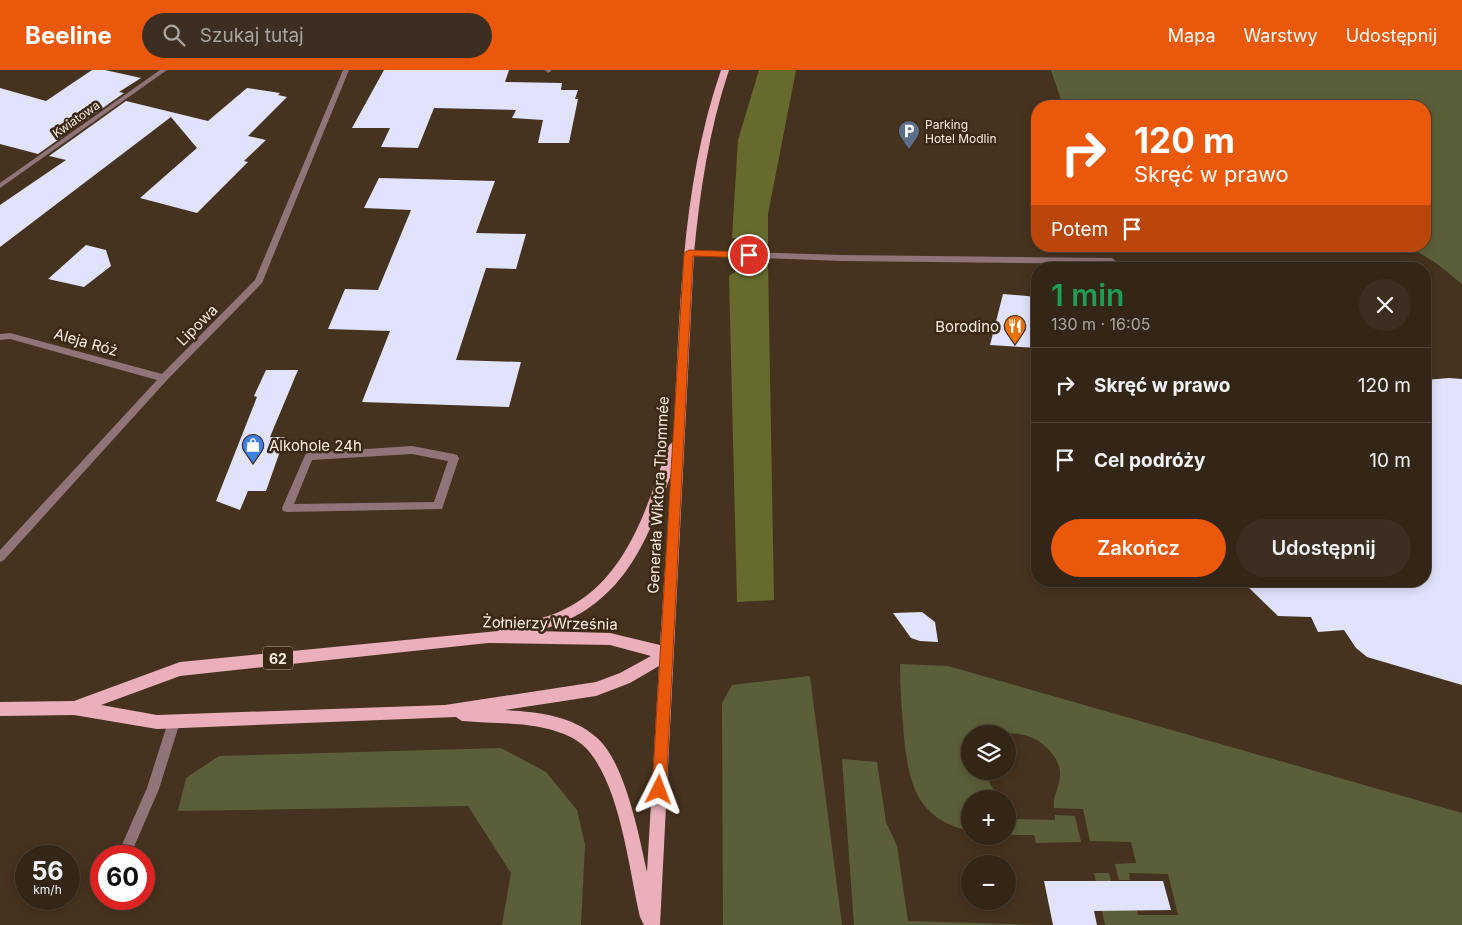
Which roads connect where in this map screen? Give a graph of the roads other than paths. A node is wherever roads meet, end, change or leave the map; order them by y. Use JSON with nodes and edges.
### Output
{"nodes":[{"id":1,"x":164,"y":70,"type":"edge"},
{"id":2,"x":346,"y":70,"type":"edge"},
{"id":3,"x":725,"y":70,"type":"edge"},
{"id":4,"x":0,"y":186,"type":"edge"},
{"id":5,"x":689,"y":253,"type":"junction"},
{"id":6,"x":1112,"y":260,"type":"dead end"},
{"id":7,"x":0,"y":336,"type":"edge"},
{"id":8,"x":164,"y":378,"type":"junction"},
{"id":9,"x":678,"y":432,"type":"junction"},
{"id":10,"x":287,"y":508,"type":"joint"},
{"id":11,"x":0,"y":557,"type":"edge"},
{"id":12,"x":488,"y":637,"type":"junction"},
{"id":13,"x":667,"y":654,"type":"junction"},
{"id":14,"x":74,"y":708,"type":"junction"},
{"id":15,"x":0,"y":710,"type":"edge"},
{"id":16,"x":445,"y":712,"type":"junction"},
{"id":17,"x":174,"y":722,"type":"junction"},
{"id":18,"x":128,"y":845,"type":"edge"},
{"id":19,"x":651,"y":925,"type":"edge"}],
"edges":[{"from":1,"to":4,"type":"street","name":"Kwiatowa"},
{"from":2,"to":8,"type":"street","name":"Lipowa"},
{"from":3,"to":5,"type":"main road","name":"Generała Wiktora Thommée","number":"62"},
{"from":5,"to":6,"type":"street"},
{"from":5,"to":9,"type":"main road","name":"Generała Wiktora Thommée","number":"62"},
{"from":7,"to":8,"type":"street","name":"Aleja Róż"},
{"from":8,"to":11,"type":"street","name":"Lipowa"},
{"from":9,"to":12,"type":"main road","number":"62"},
{"from":9,"to":13,"type":"main road","name":"Generała Wiktora Thommée","number":"62"},
{"from":10,"to":10,"type":"street"},
{"from":12,"to":13,"type":"main road","name":"Żołnierzy Września"},
{"from":12,"to":14,"type":"main road","name":"Żołnierzy Września","number":"62"},
{"from":13,"to":16,"type":"main road","name":"Żołnierzy Września","number":"62"},
{"from":13,"to":19,"type":"main road","name":"Generała Wiktora Thommée"},
{"from":14,"to":15,"type":"main road","name":"Żołnierzy Września","number":"62"},
{"from":14,"to":17,"type":"main road","name":"Żołnierzy Września","number":"62"},
{"from":16,"to":17,"type":"main road","name":"Żołnierzy Września","number":"62"},
{"from":16,"to":19,"type":"main road"},
{"from":17,"to":18,"type":"street"}]}
